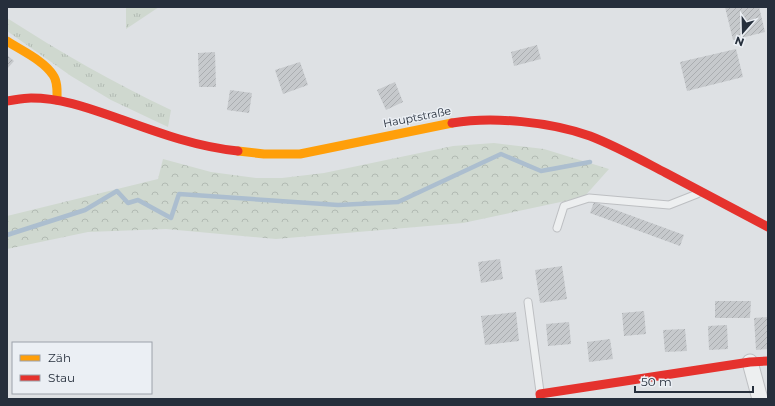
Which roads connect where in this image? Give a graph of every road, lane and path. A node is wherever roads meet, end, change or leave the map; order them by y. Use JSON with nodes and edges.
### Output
{"nodes":[{"id":1,"x":7,"y":41,"type":"edge"},
{"id":2,"x":57,"y":100,"type":"junction"},
{"id":3,"x":7,"y":101,"type":"edge"},
{"id":4,"x":701,"y":193,"type":"junction"},
{"id":5,"x":768,"y":227,"type":"edge"},
{"id":6,"x":557,"y":228,"type":"dead end"},
{"id":7,"x":528,"y":302,"type":"dead end"},
{"id":8,"x":768,"y":361,"type":"edge"},
{"id":9,"x":750,"y":362,"type":"junction"},
{"id":10,"x":541,"y":397,"type":"edge"},
{"id":11,"x":760,"y":399,"type":"edge"}],
"edges":[{"from":1,"to":2,"type":"main road"},
{"from":2,"to":3,"type":"main road","name":"Hauptstraße"},
{"from":2,"to":4,"type":"main road","name":"Hauptstraße"},
{"from":4,"to":5,"type":"main road","name":"Hauptstraße"},
{"from":4,"to":6,"type":"lane"},
{"from":7,"to":10,"type":"lane"},
{"from":8,"to":9,"type":"main road"},
{"from":9,"to":10,"type":"main road"},
{"from":9,"to":11,"type":"street"}]}
